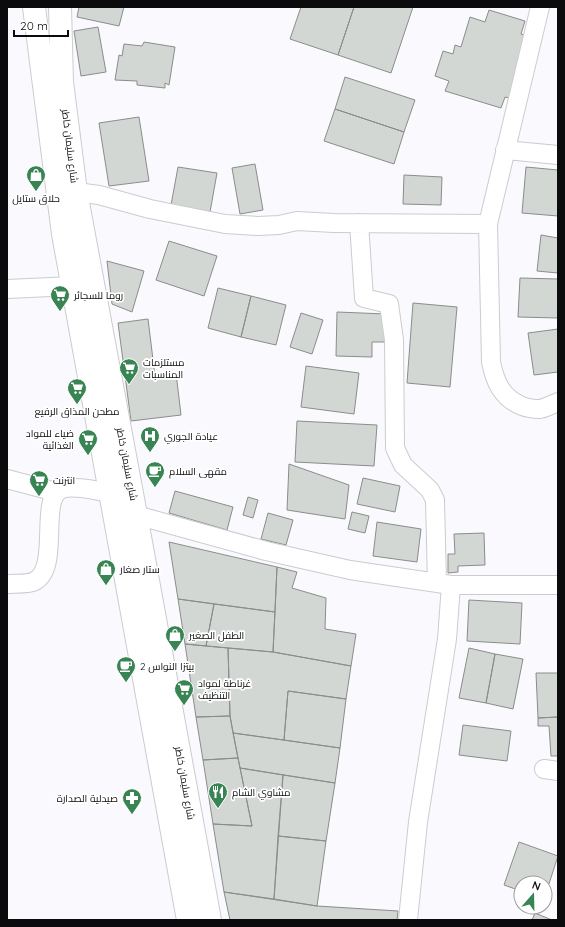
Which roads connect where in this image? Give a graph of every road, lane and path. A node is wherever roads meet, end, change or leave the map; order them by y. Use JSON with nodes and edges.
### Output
{"nodes":[{"id":1,"x":34,"y":7,"type":"edge"},
{"id":2,"x":60,"y":7,"type":"edge"},
{"id":3,"x":540,"y":7,"type":"edge"},
{"id":4,"x":505,"y":150,"type":"junction"},
{"id":5,"x":558,"y":155,"type":"edge"},
{"id":6,"x":76,"y":192,"type":"junction"},
{"id":7,"x":359,"y":223,"type":"junction"},
{"id":8,"x":488,"y":224,"type":"junction"},
{"id":9,"x":82,"y":285,"type":"junction"},
{"id":10,"x":7,"y":289,"type":"edge"},
{"id":11,"x":558,"y":402,"type":"edge"},
{"id":12,"x":7,"y":479,"type":"edge"},
{"id":13,"x":56,"y":492,"type":"junction"},
{"id":14,"x":112,"y":493,"type":"junction"},
{"id":15,"x":136,"y":515,"type":"junction"},
{"id":16,"x":7,"y":584,"type":"edge"},
{"id":17,"x":444,"y":584,"type":"junction"},
{"id":18,"x":558,"y":585,"type":"edge"},
{"id":19,"x":188,"y":920,"type":"edge"},
{"id":20,"x":210,"y":920,"type":"edge"},
{"id":21,"x":408,"y":920,"type":"edge"}],
"edges":[{"from":1,"to":9,"type":"main road","name":"شارع سليمان خاطر"},
{"from":2,"to":6,"type":"main road","name":"شارع سليمان خاطر"},
{"from":3,"to":4,"type":"street"},
{"from":4,"to":5,"type":"street"},
{"from":4,"to":8,"type":"street"},
{"from":6,"to":7,"type":"street"},
{"from":6,"to":9,"type":"main road","name":"شارع سليمان خاطر"},
{"from":7,"to":8,"type":"street"},
{"from":7,"to":17,"type":"street"},
{"from":8,"to":11,"type":"street"},
{"from":9,"to":10,"type":"street"},
{"from":9,"to":14,"type":"main road","name":"شارع سليمان خاطر"},
{"from":9,"to":15,"type":"main road","name":"شارع سليمان خاطر"},
{"from":12,"to":13,"type":"street"},
{"from":13,"to":14,"type":"street"},
{"from":13,"to":16,"type":"street"},
{"from":14,"to":19,"type":"main road","name":"شارع سليمان خاطر"},
{"from":15,"to":17,"type":"street"},
{"from":15,"to":20,"type":"main road","name":"شارع سليمان خاطر"},
{"from":17,"to":18,"type":"street"},
{"from":17,"to":21,"type":"street"}]}
